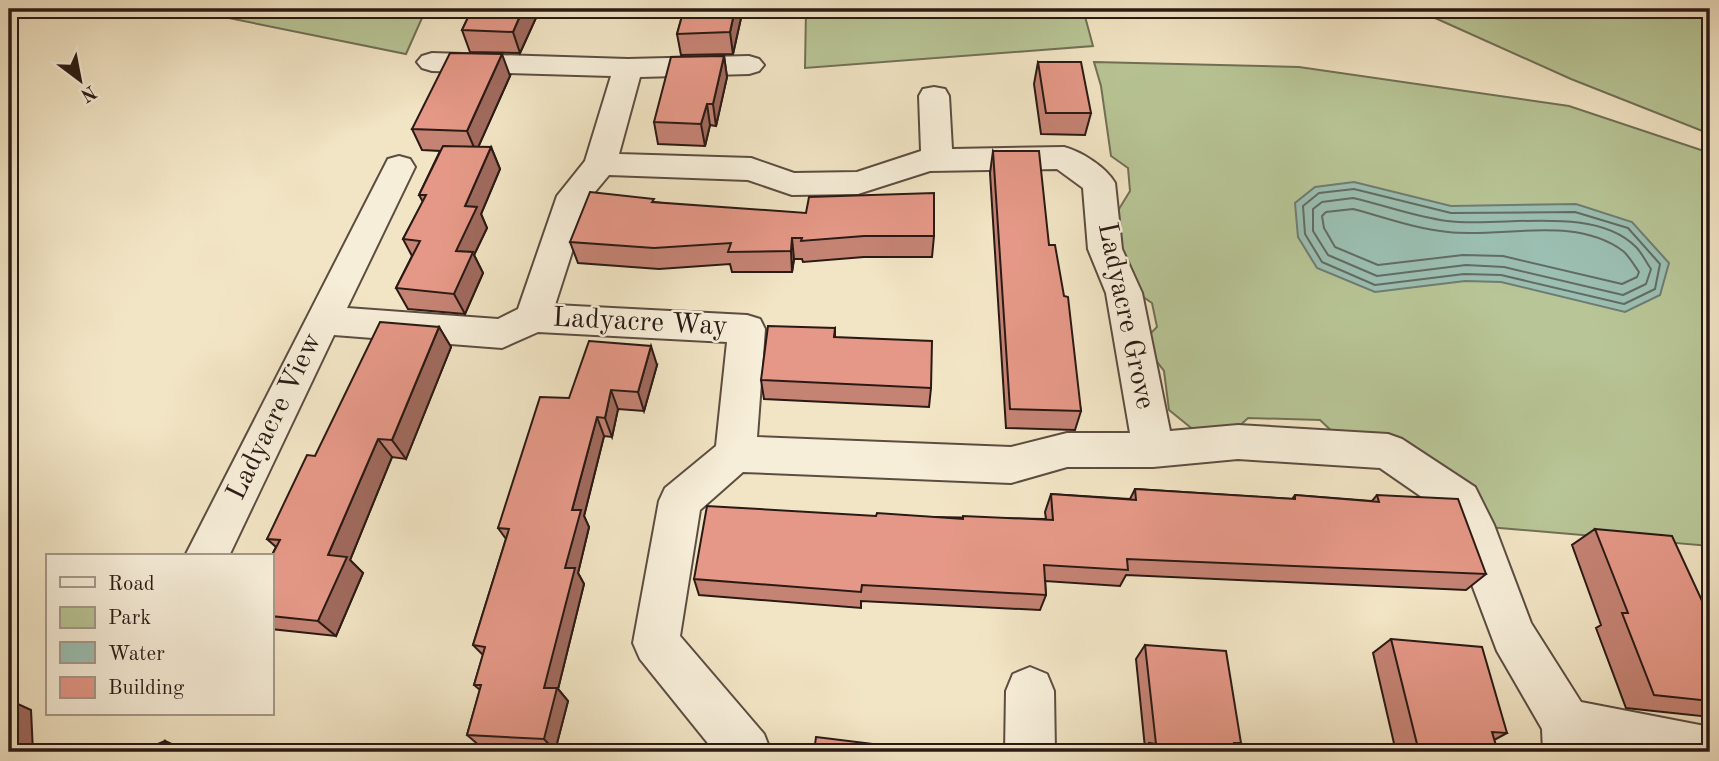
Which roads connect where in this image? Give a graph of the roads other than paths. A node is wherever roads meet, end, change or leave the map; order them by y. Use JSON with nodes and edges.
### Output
{"nodes":[{"id":1,"x":432,"y":62,"type":"dead end"},
{"id":2,"x":749,"y":65,"type":"dead end"},
{"id":3,"x":628,"y":68,"type":"junction"},
{"id":4,"x":934,"y":96,"type":"dead end"},
{"id":5,"x":937,"y":160,"type":"junction"},
{"id":6,"x":600,"y":164,"type":"junction"},
{"id":7,"x":399,"y":167,"type":"dead end"},
{"id":8,"x":533,"y":318,"type":"junction"},
{"id":9,"x":323,"y":320,"type":"junction"},
{"id":10,"x":1153,"y":450,"type":"junction"},
{"id":11,"x":735,"y":454,"type":"junction"},
{"id":12,"x":208,"y":554,"type":"edge"},
{"id":13,"x":1030,"y":691,"type":"dead end"},
{"id":14,"x":1567,"y":738,"type":"edge"},
{"id":15,"x":746,"y":752,"type":"edge"},
{"id":16,"x":1030,"y":752,"type":"edge"},
{"id":17,"x":1710,"y":752,"type":"edge"}],
"edges":[{"from":1,"to":3,"type":"street"},
{"from":2,"to":3,"type":"street"},
{"from":3,"to":6,"type":"street"},
{"from":4,"to":5,"type":"street"},
{"from":5,"to":6,"type":"street","name":"Ladyacre Grove"},
{"from":5,"to":10,"type":"street","name":"Ladyacre Grove"},
{"from":6,"to":8,"type":"street"},
{"from":7,"to":9,"type":"street"},
{"from":8,"to":9,"type":"street","name":"Ladyacre View"},
{"from":8,"to":11,"type":"street","name":"Ladyacre Way"},
{"from":9,"to":12,"type":"street","name":"Ladyacre View"},
{"from":10,"to":11,"type":"street","name":"Ladyacre Grove"},
{"from":10,"to":14,"type":"street","name":"Ladyacre Grove"},
{"from":11,"to":15,"type":"street"},
{"from":13,"to":16,"type":"street"},
{"from":14,"to":17,"type":"street"}]}
